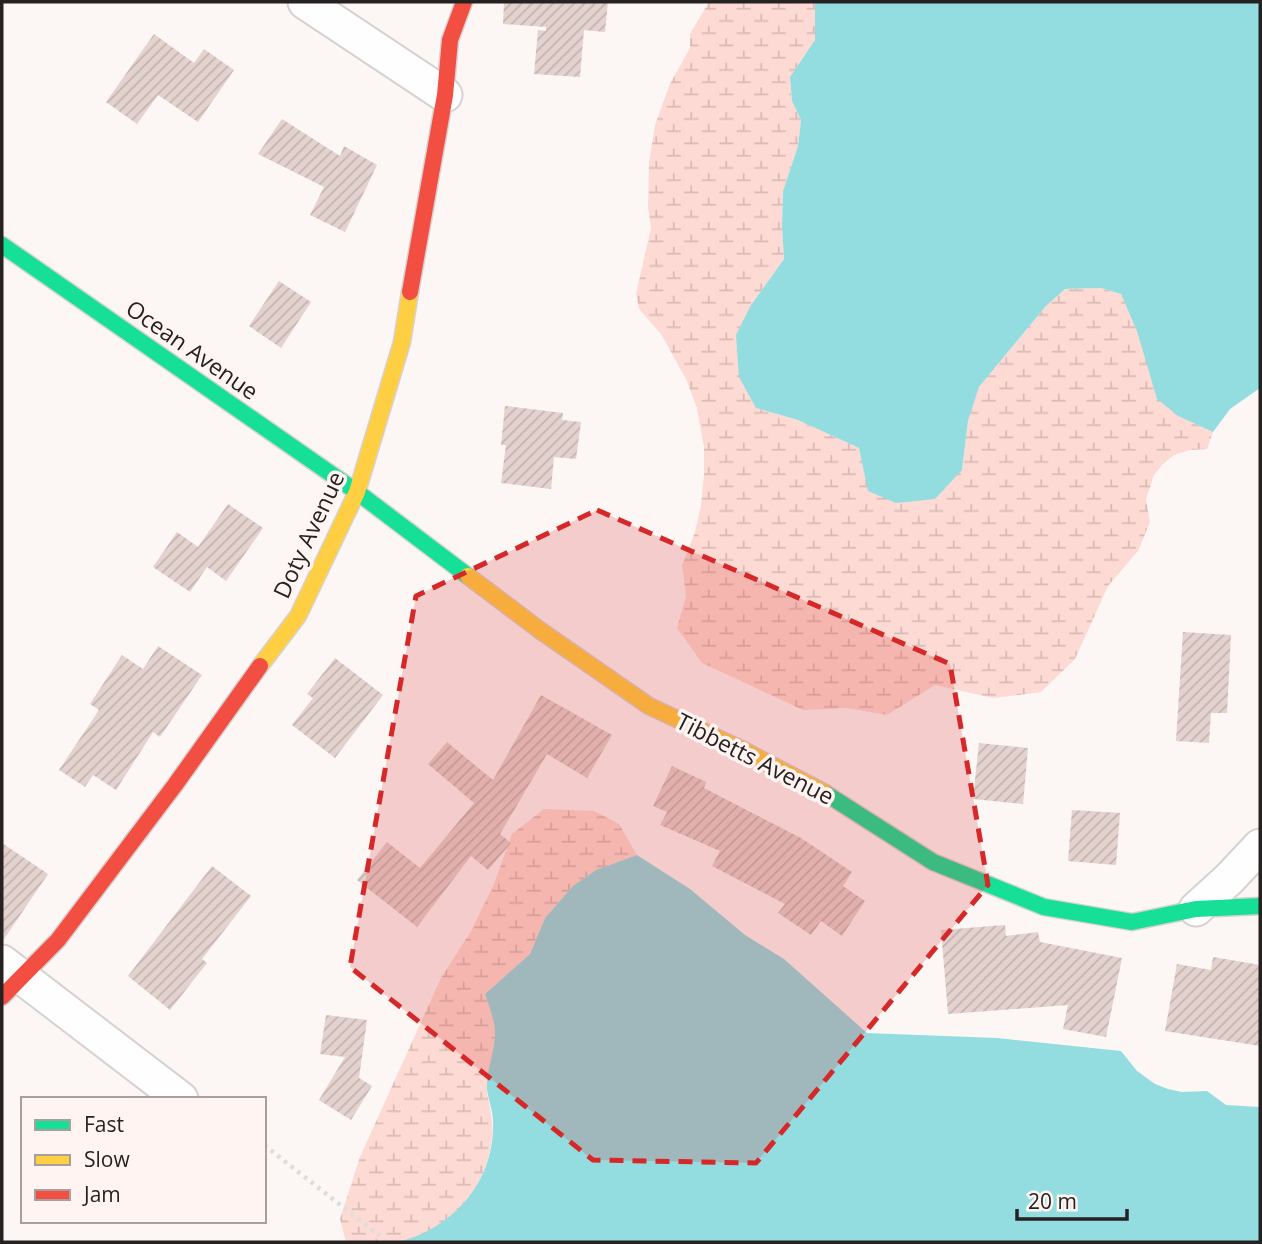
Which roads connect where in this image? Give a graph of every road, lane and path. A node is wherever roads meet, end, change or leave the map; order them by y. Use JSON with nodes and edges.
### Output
{"nodes":[{"id":1,"x":305,"y":2,"type":"edge"},
{"id":2,"x":464,"y":2,"type":"edge"},
{"id":3,"x":445,"y":95,"type":"junction"},
{"id":4,"x":2,"y":245,"type":"edge"},
{"id":5,"x":357,"y":492,"type":"junction"},
{"id":6,"x":1260,"y":846,"type":"edge"},
{"id":7,"x":1260,"y":906,"type":"edge"},
{"id":8,"x":1196,"y":909,"type":"junction"},
{"id":9,"x":8,"y":978,"type":"edge"},
{"id":10,"x":178,"y":1097,"type":"edge"},
{"id":11,"x":266,"y":1147,"type":"edge"},
{"id":12,"x":380,"y":1236,"type":"dead end"}],
"edges":[{"from":1,"to":3,"type":"street"},
{"from":2,"to":3,"type":"street","name":"Doty Avenue"},
{"from":3,"to":5,"type":"street","name":"Doty Avenue"},
{"from":4,"to":5,"type":"street","name":"Ocean Avenue"},
{"from":5,"to":8,"type":"street","name":"Tibbetts Avenue"},
{"from":5,"to":9,"type":"street","name":"Doty Avenue"},
{"from":6,"to":8,"type":"street"},
{"from":7,"to":8,"type":"street","name":"Tibbetts Avenue"},
{"from":9,"to":10,"type":"street"},
{"from":11,"to":12,"type":"path"}]}
